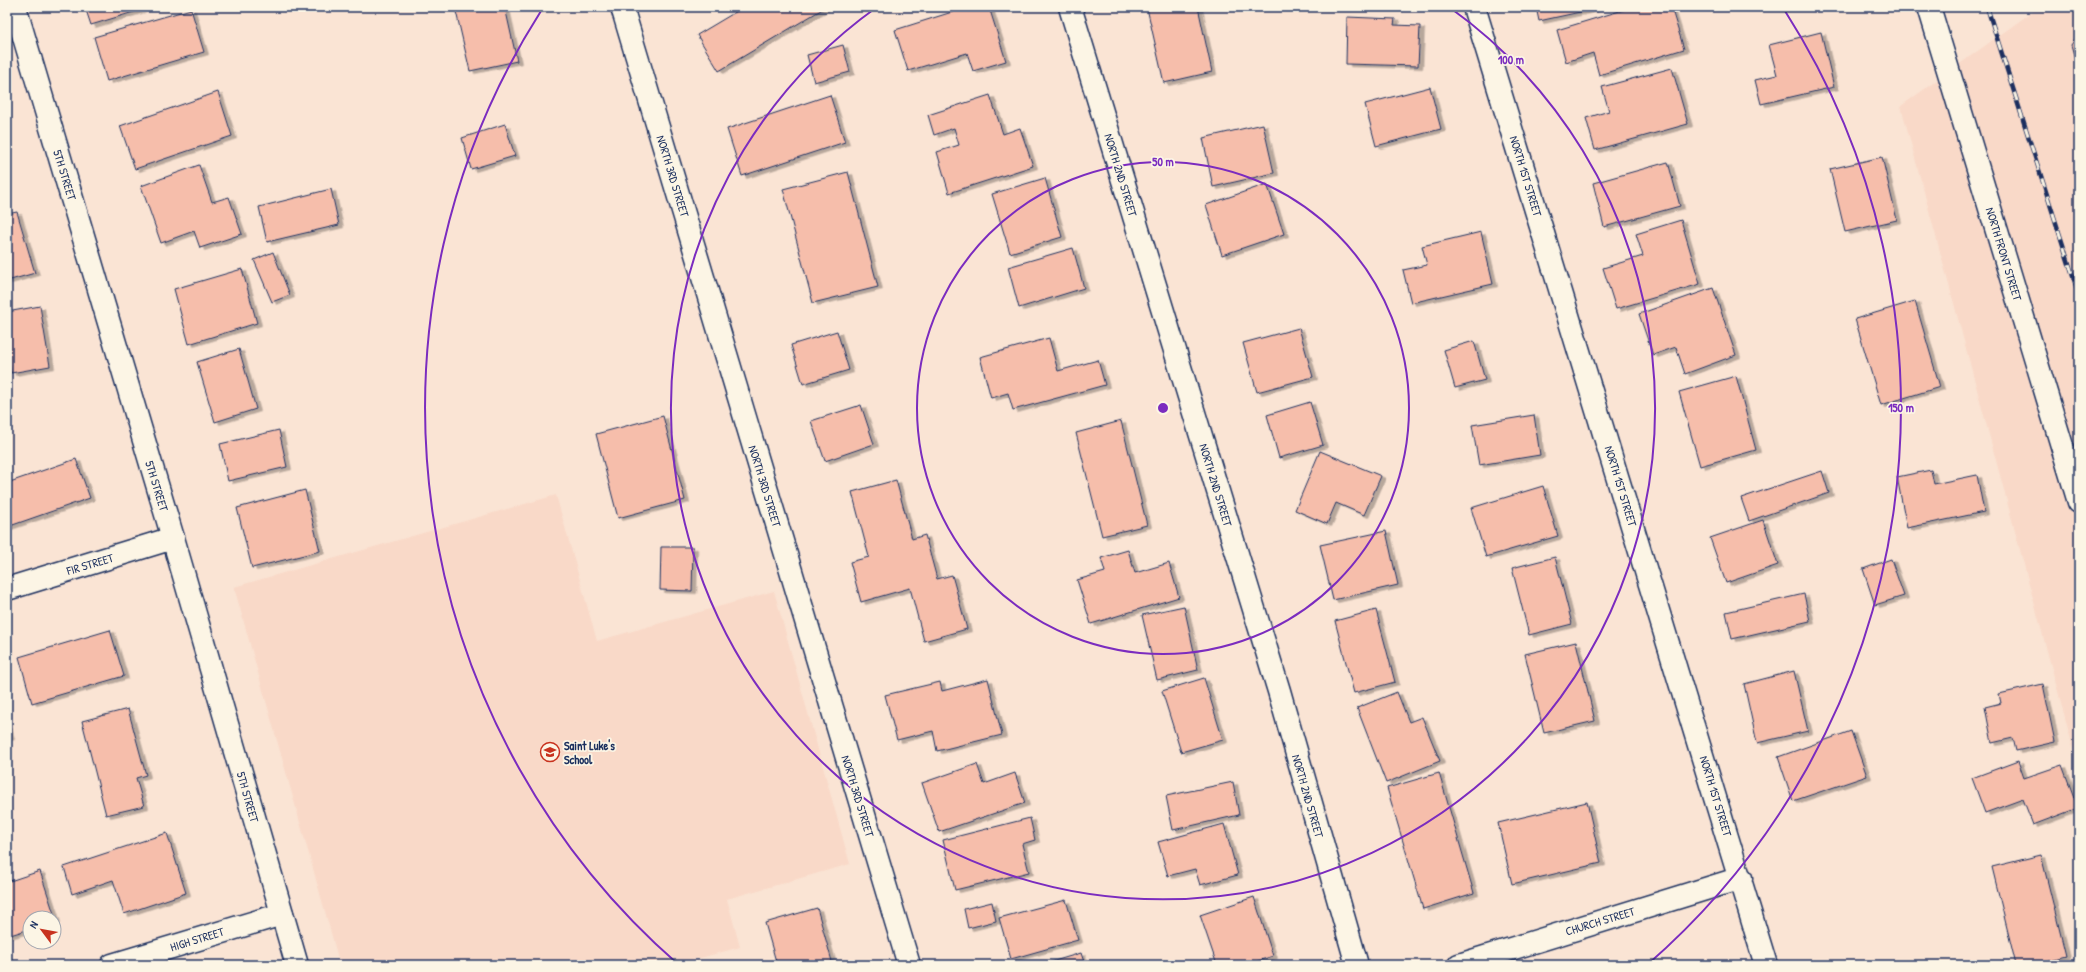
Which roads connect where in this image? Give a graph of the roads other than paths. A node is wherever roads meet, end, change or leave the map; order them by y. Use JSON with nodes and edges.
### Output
{"nodes":[{"id":1,"x":15,"y":7,"type":"edge"},
{"id":2,"x":622,"y":7,"type":"edge"},
{"id":3,"x":1070,"y":7,"type":"edge"},
{"id":4,"x":1474,"y":7,"type":"edge"},
{"id":5,"x":1929,"y":7,"type":"edge"},
{"id":6,"x":2079,"y":502,"type":"edge"},
{"id":7,"x":173,"y":538,"type":"junction"},
{"id":8,"x":7,"y":589,"type":"edge"},
{"id":9,"x":1741,"y":878,"type":"junction"},
{"id":10,"x":282,"y":914,"type":"junction"},
{"id":11,"x":112,"y":965,"type":"edge"},
{"id":12,"x":297,"y":965,"type":"edge"},
{"id":13,"x":909,"y":965,"type":"edge"},
{"id":14,"x":1357,"y":965,"type":"edge"},
{"id":15,"x":1459,"y":965,"type":"edge"},
{"id":16,"x":1766,"y":965,"type":"edge"}],
"edges":[{"from":1,"to":7,"type":"street","name":"5TH STREET"},
{"from":2,"to":13,"type":"street","name":"NORTH 3RD STREET"},
{"from":3,"to":14,"type":"street","name":"NORTH 2ND STREET"},
{"from":4,"to":9,"type":"street","name":"NORTH 1ST STREET"},
{"from":5,"to":6,"type":"street","name":"NORTH FRONT STREET"},
{"from":7,"to":8,"type":"street","name":"FIR STREET"},
{"from":7,"to":10,"type":"street","name":"5TH STREET"},
{"from":9,"to":15,"type":"street","name":"CHURCH STREET"},
{"from":9,"to":16,"type":"street","name":"NORTH 1ST STREET"},
{"from":10,"to":11,"type":"street","name":"HIGH STREET"},
{"from":10,"to":12,"type":"street","name":"5TH STREET"}]}
